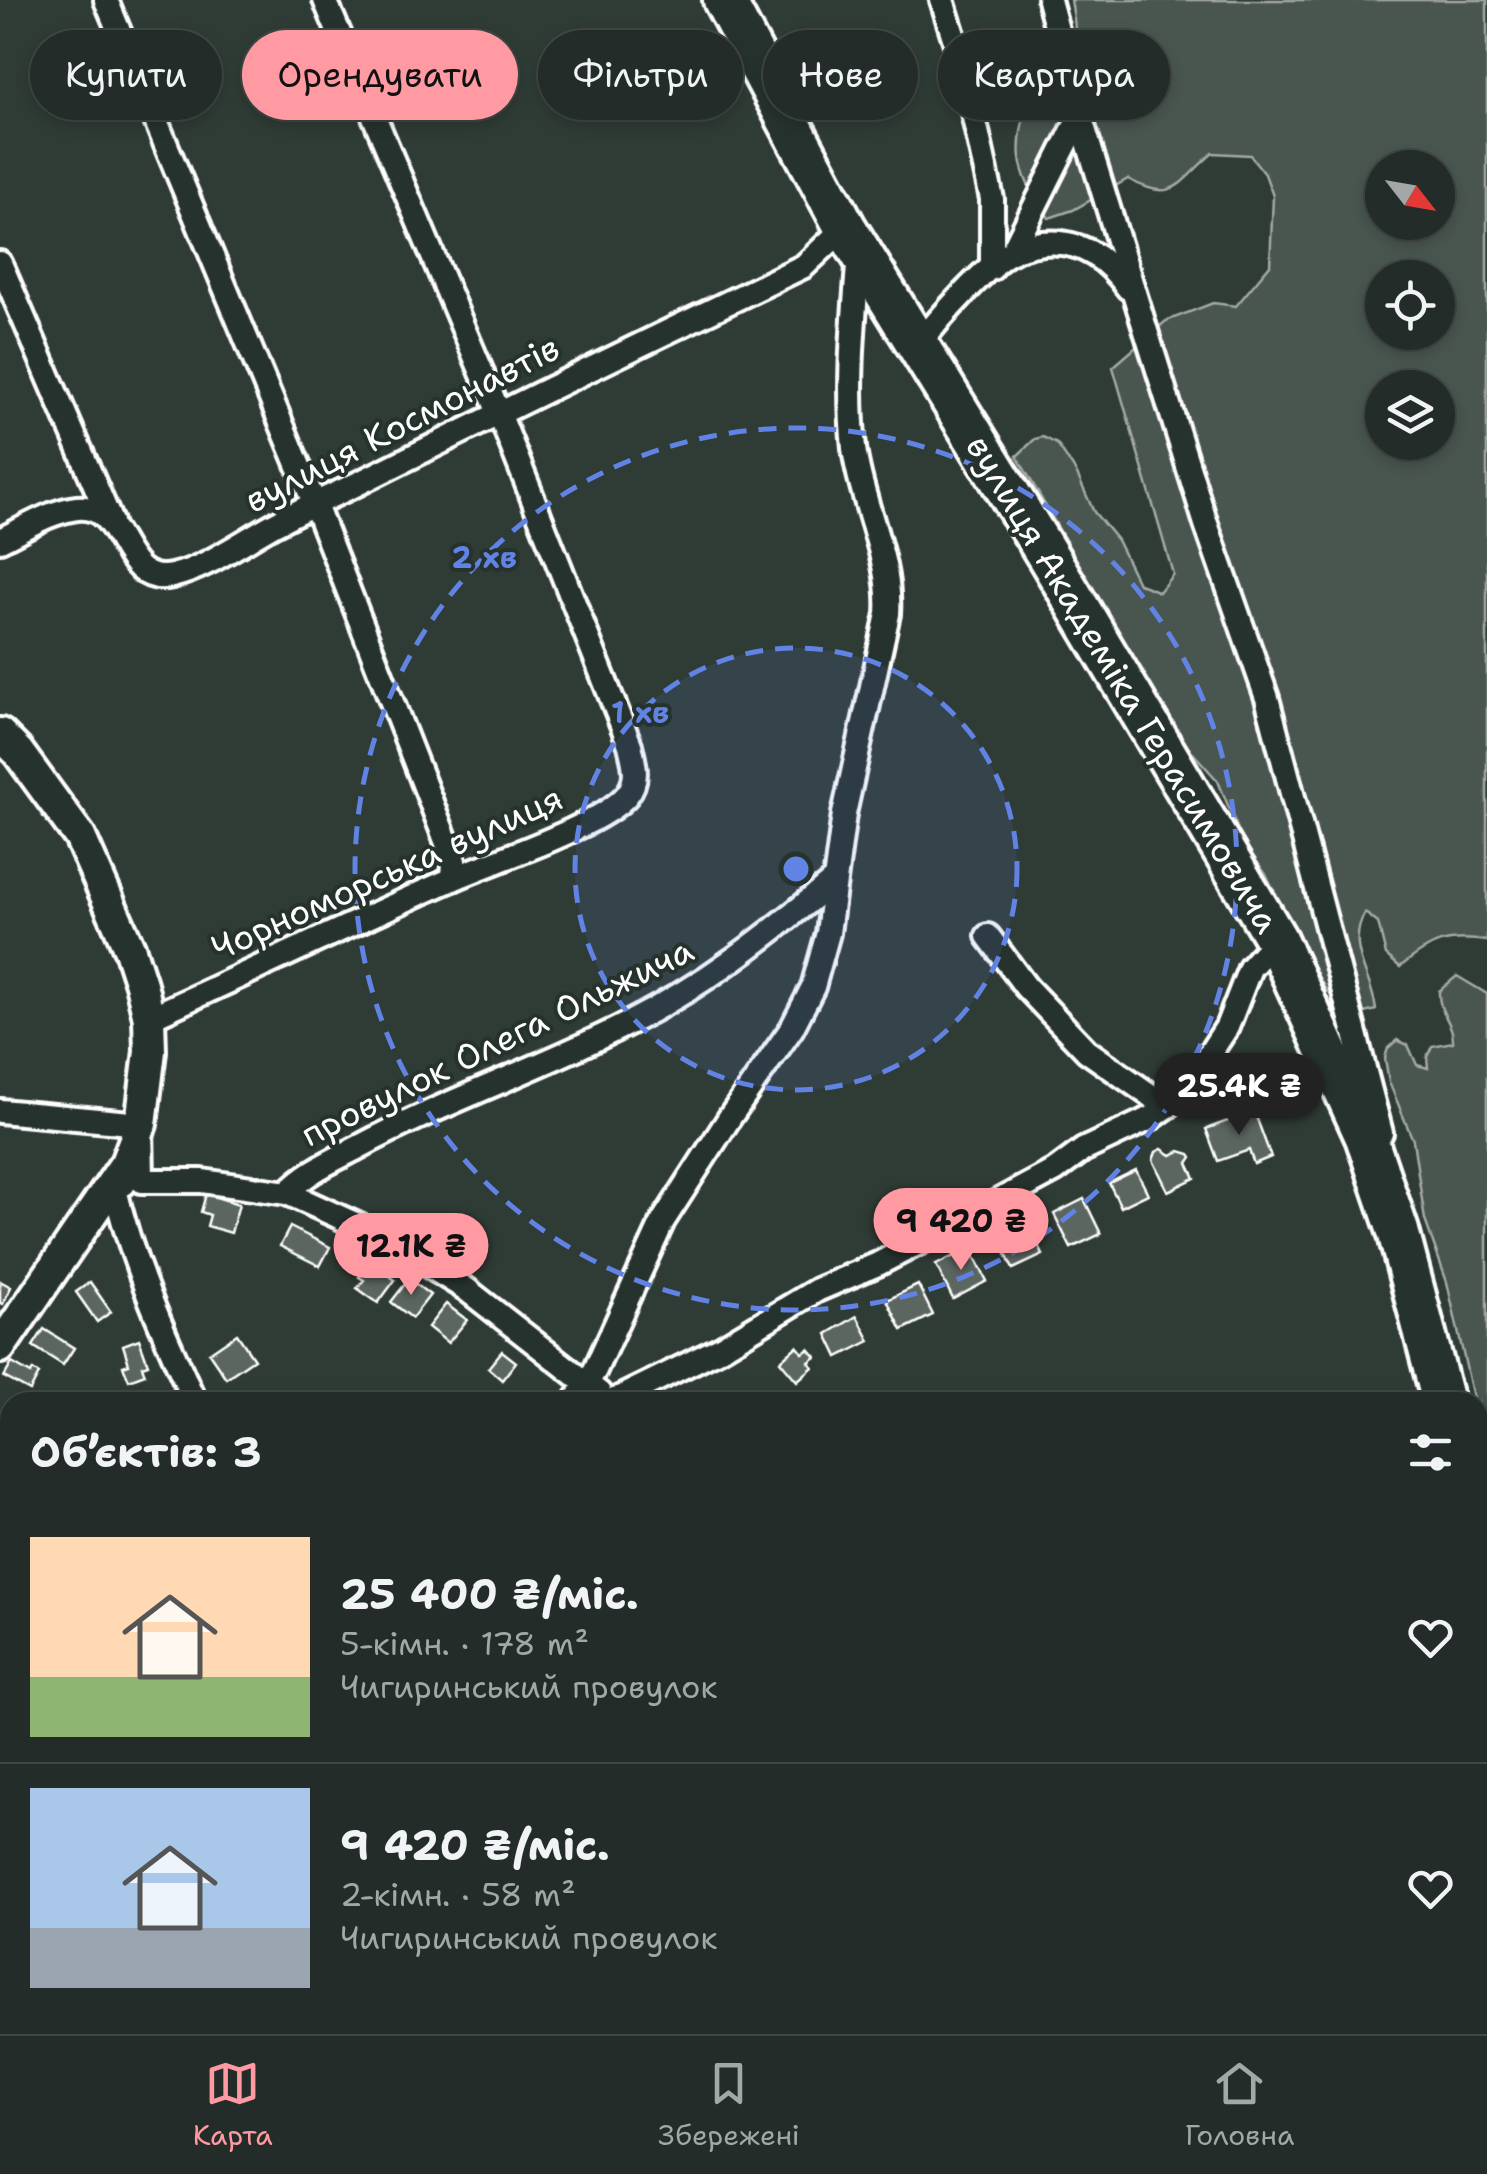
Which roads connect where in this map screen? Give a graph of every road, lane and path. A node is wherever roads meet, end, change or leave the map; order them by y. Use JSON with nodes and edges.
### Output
{"nodes":[{"id":1,"x":106,"y":0,"type":"edge"},
{"id":2,"x":325,"y":0,"type":"edge"},
{"id":3,"x":724,"y":0,"type":"edge"},
{"id":4,"x":942,"y":0,"type":"edge"},
{"id":5,"x":1049,"y":0,"type":"edge"},
{"id":6,"x":1057,"y":30,"type":"edge"},
{"id":7,"x":1078,"y":120,"type":"edge"},
{"id":8,"x":1081,"y":120,"type":"edge"},
{"id":9,"x":852,"y":239,"type":"junction"},
{"id":10,"x":1012,"y":252,"type":"junction"},
{"id":11,"x":0,"y":263,"type":"edge"},
{"id":12,"x":992,"y":268,"type":"junction"},
{"id":13,"x":1136,"y":299,"type":"junction"},
{"id":14,"x":919,"y":344,"type":"junction"},
{"id":15,"x":499,"y":413,"type":"junction"},
{"id":16,"x":315,"y":505,"type":"junction"},
{"id":17,"x":113,"y":526,"type":"junction"},
{"id":18,"x":0,"y":540,"type":"edge"},
{"id":19,"x":0,"y":734,"type":"edge"},
{"id":20,"x":453,"y":879,"type":"junction"},
{"id":21,"x":833,"y":881,"type":"junction"},
{"id":22,"x":988,"y":936,"type":"dead end"},
{"id":23,"x":1276,"y":939,"type":"junction"},
{"id":24,"x":148,"y":1018,"type":"junction"},
{"id":25,"x":1167,"y":1107,"type":"junction"},
{"id":26,"x":0,"y":1111,"type":"edge"},
{"id":27,"x":141,"y":1124,"type":"junction"},
{"id":28,"x":128,"y":1183,"type":"junction"},
{"id":29,"x":287,"y":1193,"type":"junction"},
{"id":30,"x":1398,"y":1231,"type":"junction"},
{"id":31,"x":0,"y":1347,"type":"edge"},
{"id":32,"x":190,"y":1392,"type":"edge"},
{"id":33,"x":579,"y":1392,"type":"edge"},
{"id":34,"x":582,"y":1392,"type":"edge"},
{"id":35,"x":634,"y":1392,"type":"edge"},
{"id":36,"x":1440,"y":1392,"type":"edge"}],
"edges":[{"from":1,"to":16,"type":"street"},
{"from":2,"to":15,"type":"street"},
{"from":3,"to":9,"type":"highway","name":"вулиця Академіка Герасимовича"},
{"from":4,"to":12,"type":"street"},
{"from":5,"to":6,"type":"street"},
{"from":7,"to":10,"type":"street"},
{"from":8,"to":13,"type":"street"},
{"from":9,"to":14,"type":"highway","name":"вулиця Академіка Герасимовича"},
{"from":9,"to":15,"type":"street","name":"вулиця Космонавтів"},
{"from":9,"to":21,"type":"street"},
{"from":10,"to":12,"type":"street"},
{"from":10,"to":13,"type":"street"},
{"from":11,"to":17,"type":"street"},
{"from":12,"to":14,"type":"street"},
{"from":13,"to":30,"type":"street"},
{"from":14,"to":23,"type":"highway","name":"вулиця Академіка Герасимовича"},
{"from":15,"to":16,"type":"street","name":"вулиця Космонавтів"},
{"from":15,"to":20,"type":"street","name":"Чорноморська вулиця"},
{"from":16,"to":17,"type":"street","name":"вулиця Космонавтів"},
{"from":16,"to":20,"type":"street"},
{"from":17,"to":18,"type":"street"},
{"from":19,"to":24,"type":"main road"},
{"from":20,"to":24,"type":"street","name":"Чорноморська вулиця"},
{"from":21,"to":29,"type":"street","name":"провулок Олега Ольжича"},
{"from":21,"to":34,"type":"street"},
{"from":22,"to":25,"type":"street"},
{"from":23,"to":25,"type":"street"},
{"from":23,"to":30,"type":"highway","name":"вулиця Академіка Герасимовича"},
{"from":24,"to":27,"type":"main road"},
{"from":25,"to":35,"type":"street"},
{"from":26,"to":27,"type":"street"},
{"from":27,"to":28,"type":"main road"},
{"from":28,"to":29,"type":"street"},
{"from":28,"to":31,"type":"main road"},
{"from":28,"to":32,"type":"street"},
{"from":29,"to":33,"type":"street"},
{"from":30,"to":36,"type":"highway","name":"вулиця Академіка Герасимовича"}]}
